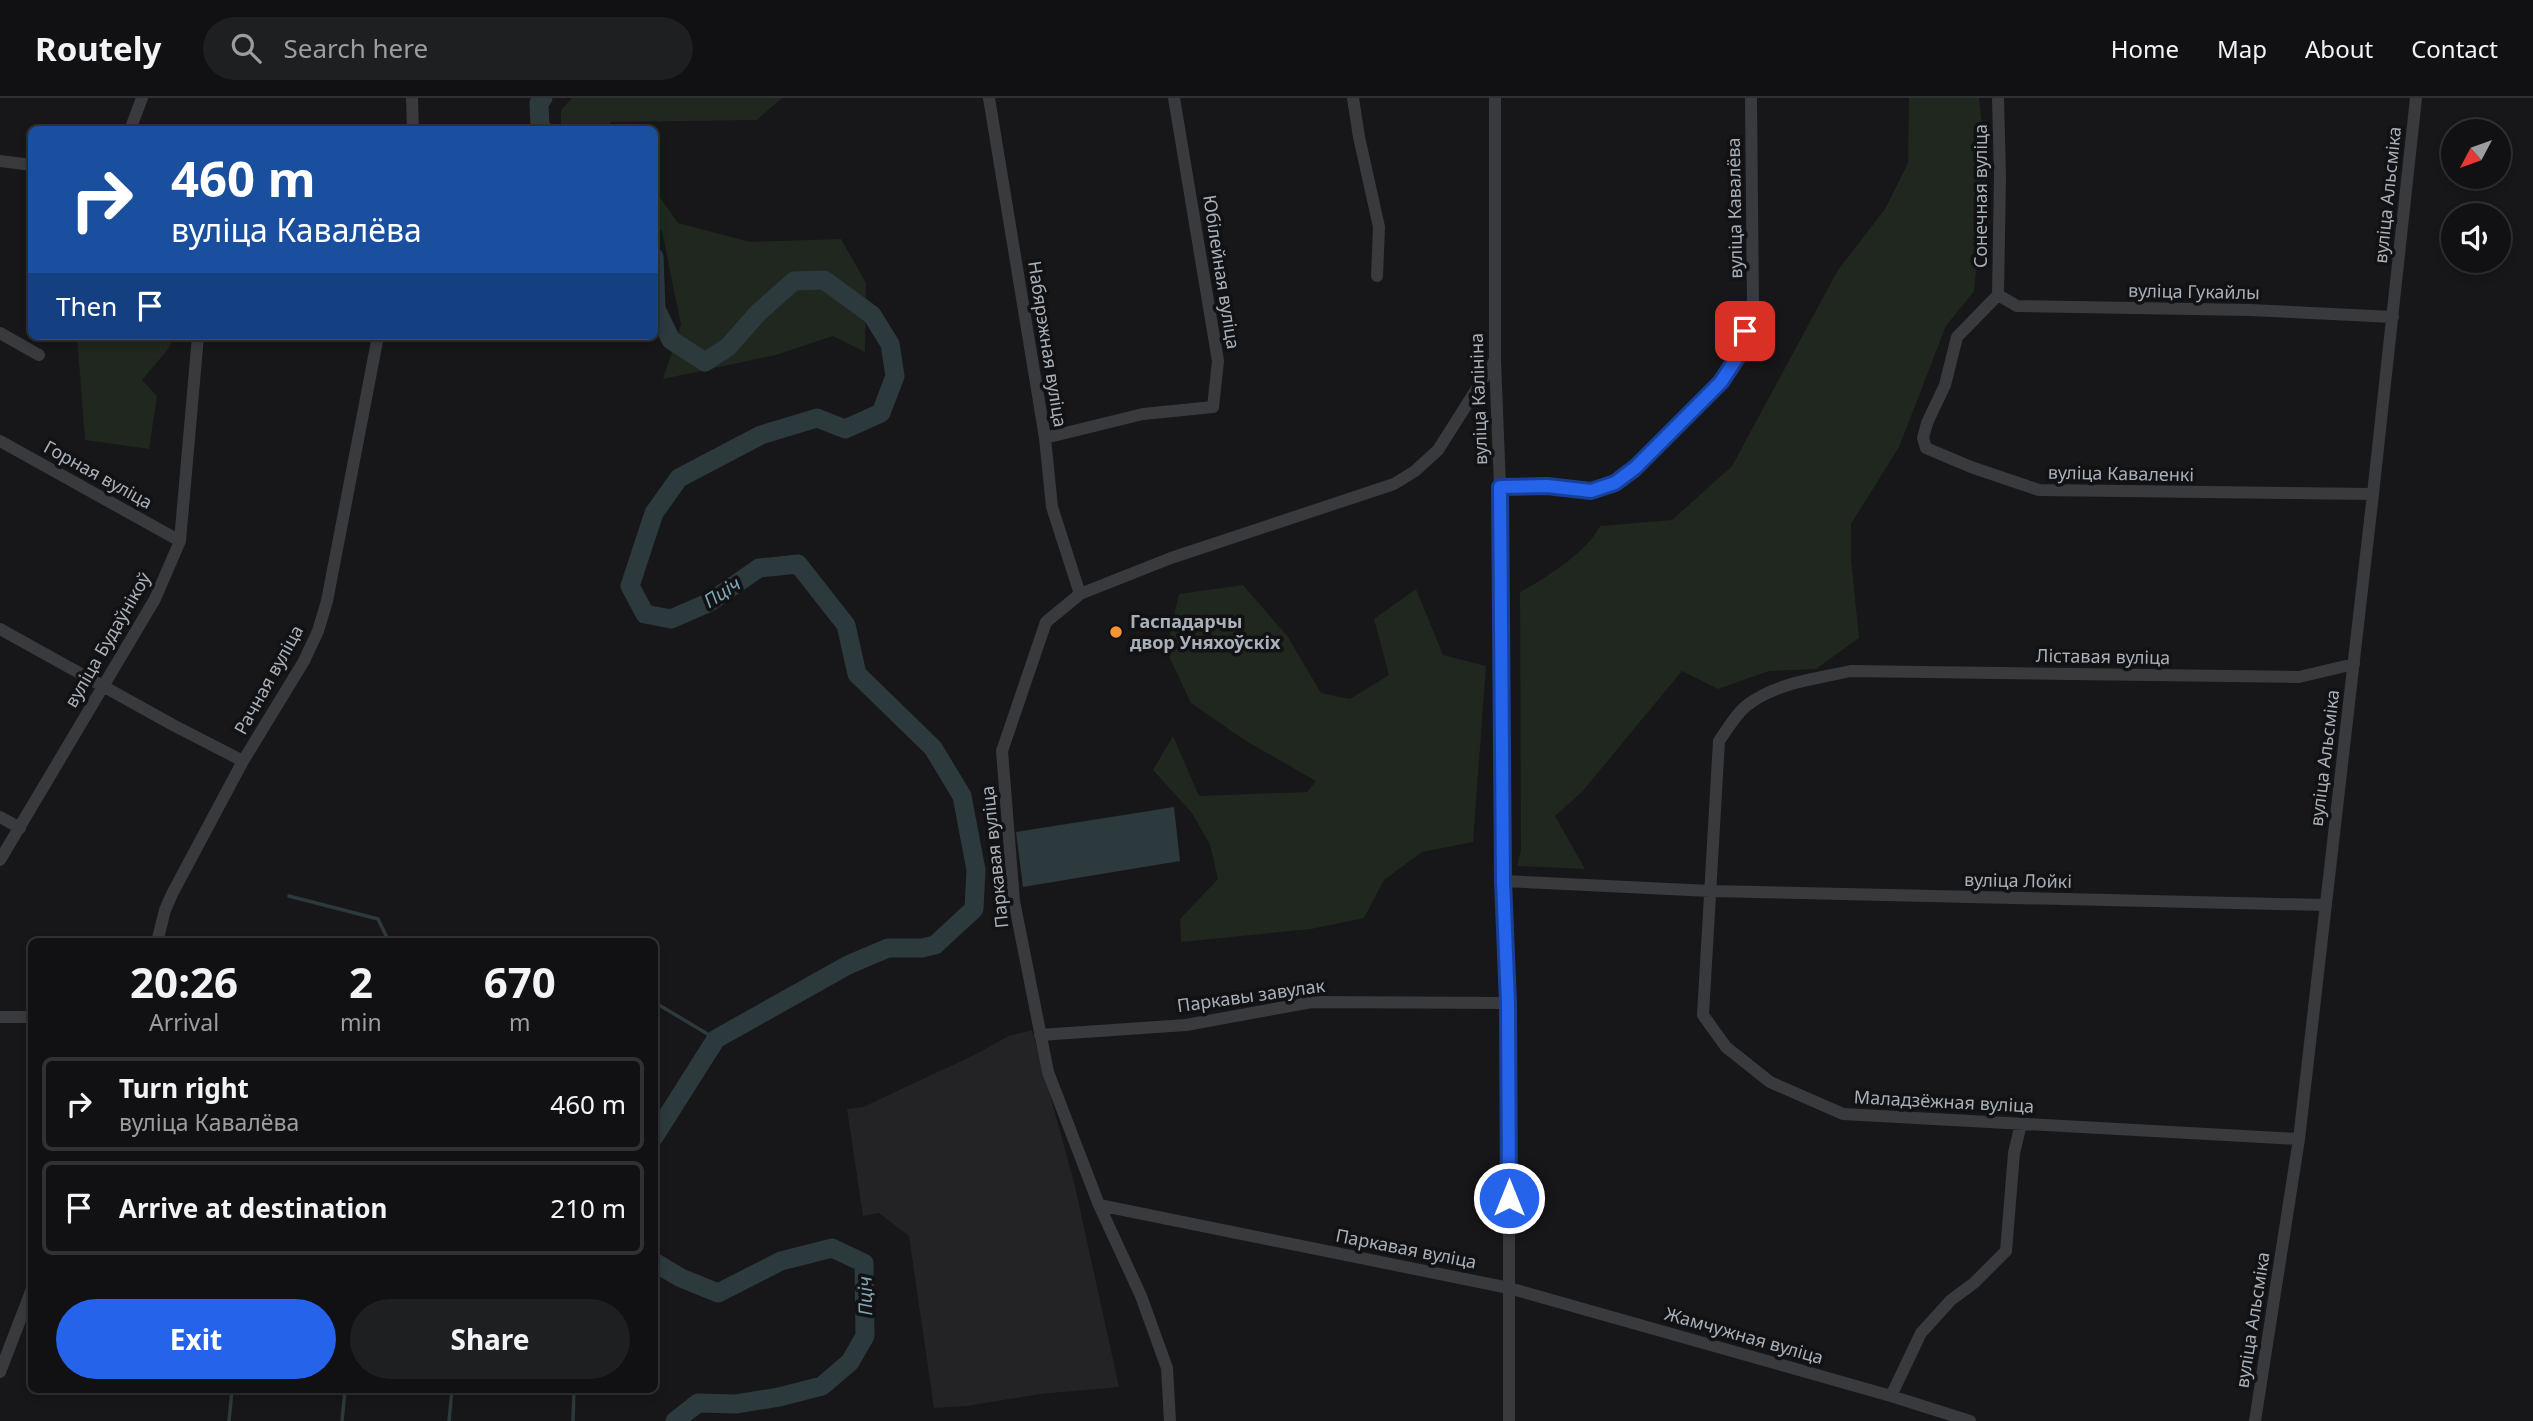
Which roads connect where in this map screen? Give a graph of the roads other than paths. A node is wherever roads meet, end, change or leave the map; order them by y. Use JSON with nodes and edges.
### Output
{"nodes":[{"id":1,"x":142,"y":98,"type":"edge"},
{"id":2,"x":412,"y":98,"type":"edge"},
{"id":3,"x":989,"y":98,"type":"edge"},
{"id":4,"x":1174,"y":98,"type":"edge"},
{"id":5,"x":1353,"y":98,"type":"edge"},
{"id":6,"x":1495,"y":98,"type":"edge"},
{"id":7,"x":1751,"y":98,"type":"edge"},
{"id":8,"x":1998,"y":98,"type":"edge"},
{"id":9,"x":2416,"y":98,"type":"edge"},
{"id":10,"x":132,"y":126,"type":"edge"},
{"id":11,"x":413,"y":126,"type":"edge"},
{"id":12,"x":0,"y":161,"type":"edge"},
{"id":13,"x":28,"y":164,"type":"edge"},
{"id":14,"x":1377,"y":276,"type":"dead end"},
{"id":15,"x":1998,"y":295,"type":"junction"},
{"id":16,"x":2393,"y":317,"type":"junction"},
{"id":17,"x":0,"y":333,"type":"edge"},
{"id":18,"x":198,"y":340,"type":"edge"},
{"id":19,"x":377,"y":340,"type":"edge"},
{"id":20,"x":39,"y":355,"type":"dead end"},
{"id":21,"x":1494,"y":360,"type":"junction"},
{"id":22,"x":1045,"y":438,"type":"junction"},
{"id":23,"x":0,"y":440,"type":"edge"},
{"id":24,"x":1500,"y":487,"type":"junction"},
{"id":25,"x":2373,"y":495,"type":"junction"},
{"id":26,"x":180,"y":541,"type":"junction"},
{"id":27,"x":1080,"y":594,"type":"junction"},
{"id":28,"x":0,"y":629,"type":"edge"},
{"id":29,"x":2354,"y":664,"type":"junction"},
{"id":30,"x":102,"y":686,"type":"junction"},
{"id":31,"x":243,"y":761,"type":"junction"},
{"id":32,"x":0,"y":817,"type":"edge"},
{"id":33,"x":20,"y":828,"type":"junction"},
{"id":34,"x":0,"y":860,"type":"edge"},
{"id":35,"x":1503,"y":881,"type":"junction"},
{"id":36,"x":1710,"y":891,"type":"junction"},
{"id":37,"x":2325,"y":905,"type":"junction"},
{"id":38,"x":158,"y":938,"type":"edge"},
{"id":39,"x":1508,"y":1003,"type":"junction"},
{"id":40,"x":0,"y":1017,"type":"edge"},
{"id":41,"x":28,"y":1017,"type":"edge"},
{"id":42,"x":1040,"y":1035,"type":"junction"},
{"id":43,"x":2021,"y":1124,"type":"junction"},
{"id":44,"x":2299,"y":1139,"type":"junction"},
{"id":45,"x":1099,"y":1205,"type":"junction"},
{"id":46,"x":1509,"y":1288,"type":"junction"},
{"id":47,"x":28,"y":1299,"type":"edge"},
{"id":48,"x":0,"y":1372,"type":"edge"},
{"id":49,"x":1891,"y":1396,"type":"junction"},
{"id":50,"x":1170,"y":1421,"type":"edge"},
{"id":51,"x":1509,"y":1421,"type":"edge"},
{"id":52,"x":1970,"y":1421,"type":"edge"},
{"id":53,"x":2255,"y":1421,"type":"edge"}],
"edges":[{"from":1,"to":10,"type":"street"},
{"from":2,"to":11,"type":"street"},
{"from":3,"to":22,"type":"street","name":"Набярэжная вуліца"},
{"from":4,"to":22,"type":"street","name":"Юбілейная вуліца"},
{"from":5,"to":14,"type":"street"},
{"from":6,"to":21,"type":"street","name":"вуліца Калініна"},
{"from":7,"to":24,"type":"street","name":"вуліца Кавалёва"},
{"from":8,"to":15,"type":"street","name":"Сонечная вуліца"},
{"from":9,"to":16,"type":"street","name":"вуліца Альсміка"},
{"from":12,"to":13,"type":"street"},
{"from":15,"to":16,"type":"street","name":"вуліца Гукайлы"},
{"from":15,"to":25,"type":"street","name":"вуліца Каваленкі"},
{"from":16,"to":25,"type":"street","name":"вуліца Альсміка"},
{"from":17,"to":20,"type":"street"},
{"from":18,"to":26,"type":"street","name":"вуліца Будаўнікоў"},
{"from":19,"to":31,"type":"street","name":"Рачная вуліца"},
{"from":21,"to":24,"type":"street","name":"вуліца Калініна"},
{"from":21,"to":27,"type":"street","name":"Паркавая вуліца"},
{"from":22,"to":27,"type":"street","name":"Набярэжная вуліца"},
{"from":23,"to":26,"type":"street","name":"Горная вуліца"},
{"from":24,"to":35,"type":"street","name":"вуліца Калініна"},
{"from":25,"to":29,"type":"street","name":"вуліца Альсміка"},
{"from":26,"to":30,"type":"street","name":"вуліца Будаўнікоў"},
{"from":27,"to":42,"type":"street","name":"Паркавая вуліца"},
{"from":28,"to":30,"type":"street"},
{"from":29,"to":36,"type":"street","name":"Ліставая вуліца"},
{"from":29,"to":37,"type":"street","name":"вуліца Альсміка"},
{"from":30,"to":31,"type":"street"},
{"from":30,"to":33,"type":"street","name":"вуліца Будаўнікоў"},
{"from":31,"to":38,"type":"street","name":"Рачная вуліца"},
{"from":32,"to":33,"type":"street"},
{"from":33,"to":34,"type":"street","name":"вуліца Будаўнікоў"},
{"from":35,"to":36,"type":"street","name":"вуліца Лойкі"},
{"from":35,"to":39,"type":"street","name":"вуліца Калініна"},
{"from":36,"to":37,"type":"street","name":"вуліца Лойкі"},
{"from":36,"to":43,"type":"street","name":"Маладзёжная вуліца"},
{"from":37,"to":44,"type":"street","name":"вуліца Альсміка"},
{"from":39,"to":42,"type":"street","name":"Паркавы завулак"},
{"from":39,"to":46,"type":"street","name":"вуліца Калініна"},
{"from":40,"to":41,"type":"street"},
{"from":42,"to":45,"type":"street","name":"Паркавая вуліца"},
{"from":43,"to":44,"type":"street","name":"Маладзёжная вуліца"},
{"from":43,"to":49,"type":"street"},
{"from":44,"to":53,"type":"street","name":"вуліца Альсміка"},
{"from":45,"to":46,"type":"street","name":"Паркавая вуліца"},
{"from":45,"to":50,"type":"street"},
{"from":46,"to":49,"type":"street","name":"Жамчужная вуліца"},
{"from":46,"to":51,"type":"street","name":"вуліца Калініна"},
{"from":47,"to":48,"type":"street"},
{"from":49,"to":52,"type":"street","name":"Жамчужная вуліца"}]}
